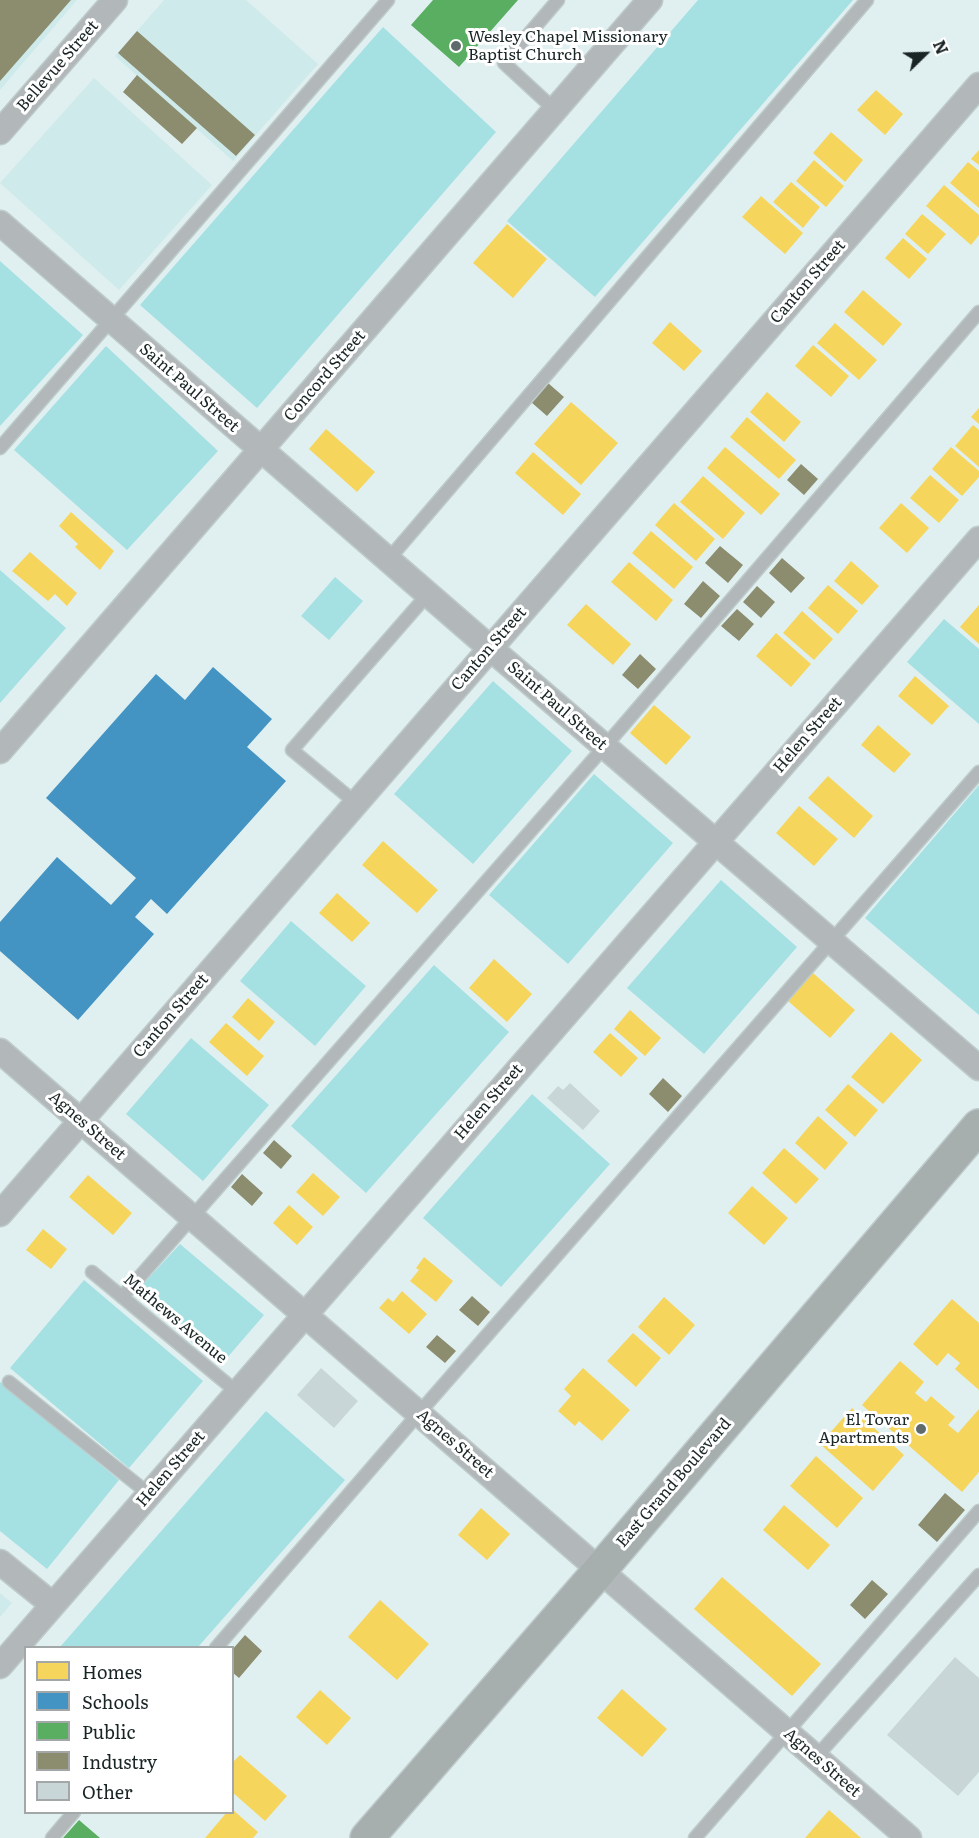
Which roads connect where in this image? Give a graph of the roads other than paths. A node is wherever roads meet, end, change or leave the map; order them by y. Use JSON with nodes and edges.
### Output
{"nodes":[{"id":1,"x":115,"y":0,"type":"edge"},
{"id":2,"x":388,"y":0,"type":"edge"},
{"id":3,"x":558,"y":0,"type":"edge"},
{"id":4,"x":651,"y":0,"type":"edge"},
{"id":5,"x":867,"y":0,"type":"edge"},
{"id":6,"x":979,"y":85,"type":"edge"},
{"id":7,"x":555,"y":110,"type":"junction"},
{"id":8,"x":0,"y":132,"type":"edge"},
{"id":9,"x":0,"y":224,"type":"edge"},
{"id":10,"x":979,"y":312,"type":"edge"},
{"id":11,"x":111,"y":319,"type":"junction"},
{"id":12,"x":0,"y":448,"type":"edge"},
{"id":13,"x":261,"y":450,"type":"junction"},
{"id":14,"x":979,"y":539,"type":"edge"},
{"id":15,"x":388,"y":560,"type":"junction"},
{"id":16,"x":428,"y":594,"type":"junction"},
{"id":17,"x":490,"y":648,"type":"junction"},
{"id":18,"x":604,"y":746,"type":"junction"},
{"id":19,"x":0,"y":752,"type":"edge"},
{"id":20,"x":979,"y":772,"type":"edge"},
{"id":21,"x":356,"y":803,"type":"junction"},
{"id":22,"x":715,"y":842,"type":"junction"},
{"id":23,"x":831,"y":942,"type":"junction"},
{"id":24,"x":0,"y":1051,"type":"edge"},
{"id":25,"x":979,"y":1068,"type":"edge"},
{"id":26,"x":81,"y":1120,"type":"junction"},
{"id":27,"x":979,"y":1126,"type":"edge"},
{"id":28,"x":0,"y":1214,"type":"edge"},
{"id":29,"x":192,"y":1216,"type":"junction"},
{"id":30,"x":92,"y":1272,"type":"dead end"},
{"id":31,"x":122,"y":1297,"type":"junction"},
{"id":32,"x":305,"y":1314,"type":"junction"},
{"id":33,"x":9,"y":1382,"type":"dead end"},
{"id":34,"x":237,"y":1392,"type":"junction"},
{"id":35,"x":419,"y":1413,"type":"junction"},
{"id":36,"x":148,"y":1494,"type":"junction"},
{"id":37,"x":979,"y":1511,"type":"edge"},
{"id":38,"x":0,"y":1562,"type":"edge"},
{"id":39,"x":600,"y":1570,"type":"junction"},
{"id":40,"x":979,"y":1575,"type":"edge"},
{"id":41,"x":53,"y":1605,"type":"junction"},
{"id":42,"x":217,"y":1646,"type":"edge"},
{"id":43,"x":0,"y":1666,"type":"edge"},
{"id":44,"x":787,"y":1732,"type":"junction"},
{"id":45,"x":816,"y":1758,"type":"junction"},
{"id":46,"x":72,"y":1814,"type":"edge"},
{"id":47,"x":52,"y":1838,"type":"edge"},
{"id":48,"x":367,"y":1838,"type":"edge"},
{"id":49,"x":695,"y":1838,"type":"edge"},
{"id":50,"x":909,"y":1838,"type":"edge"}],
"edges":[{"from":1,"to":8,"type":"street","name":"Bellevue Street"},
{"from":2,"to":11,"type":"lane"},
{"from":3,"to":7,"type":"lane"},
{"from":4,"to":7,"type":"street","name":"Concord Street"},
{"from":5,"to":15,"type":"lane"},
{"from":6,"to":17,"type":"street","name":"Canton Street"},
{"from":7,"to":13,"type":"street","name":"Concord Street"},
{"from":9,"to":11,"type":"street","name":"Saint Paul Street"},
{"from":10,"to":18,"type":"lane"},
{"from":11,"to":12,"type":"lane"},
{"from":11,"to":13,"type":"street","name":"Saint Paul Street"},
{"from":13,"to":15,"type":"street","name":"Saint Paul Street"},
{"from":13,"to":19,"type":"street","name":"Concord Street"},
{"from":14,"to":22,"type":"street","name":"Helen Street"},
{"from":15,"to":16,"type":"street","name":"Saint Paul Street"},
{"from":16,"to":17,"type":"street","name":"Saint Paul Street"},
{"from":16,"to":21,"type":"lane"},
{"from":17,"to":18,"type":"street","name":"Saint Paul Street"},
{"from":17,"to":21,"type":"street","name":"Canton Street"},
{"from":18,"to":22,"type":"street","name":"Saint Paul Street"},
{"from":18,"to":29,"type":"lane"},
{"from":20,"to":23,"type":"lane"},
{"from":21,"to":26,"type":"street","name":"Canton Street"},
{"from":22,"to":23,"type":"street","name":"Saint Paul Street"},
{"from":22,"to":32,"type":"street","name":"Helen Street"},
{"from":23,"to":25,"type":"street","name":"Saint Paul Street"},
{"from":23,"to":35,"type":"lane"},
{"from":24,"to":26,"type":"street","name":"Agnes Street"},
{"from":26,"to":28,"type":"street","name":"Canton Street"},
{"from":26,"to":29,"type":"street","name":"Agnes Street"},
{"from":27,"to":39,"type":"main road","name":"East Grand Boulevard"},
{"from":29,"to":31,"type":"lane"},
{"from":29,"to":32,"type":"street","name":"Agnes Street"},
{"from":30,"to":31,"type":"lane","name":"Mathews Avenue"},
{"from":31,"to":34,"type":"lane","name":"Mathews Avenue"},
{"from":32,"to":34,"type":"street","name":"Helen Street"},
{"from":32,"to":35,"type":"street","name":"Agnes Street"},
{"from":33,"to":36,"type":"lane"},
{"from":34,"to":36,"type":"street","name":"Helen Street"},
{"from":35,"to":39,"type":"street","name":"Agnes Street"},
{"from":35,"to":42,"type":"lane"},
{"from":36,"to":41,"type":"street","name":"Helen Street"},
{"from":37,"to":44,"type":"lane"},
{"from":38,"to":41,"type":"street"},
{"from":39,"to":44,"type":"street","name":"Agnes Street"},
{"from":39,"to":48,"type":"main road","name":"East Grand Boulevard"},
{"from":40,"to":45,"type":"lane"},
{"from":41,"to":43,"type":"street","name":"Helen Street"},
{"from":44,"to":45,"type":"street","name":"Agnes Street"},
{"from":44,"to":49,"type":"lane"},
{"from":45,"to":50,"type":"street","name":"Agnes Street"},
{"from":46,"to":47,"type":"lane"}]}
